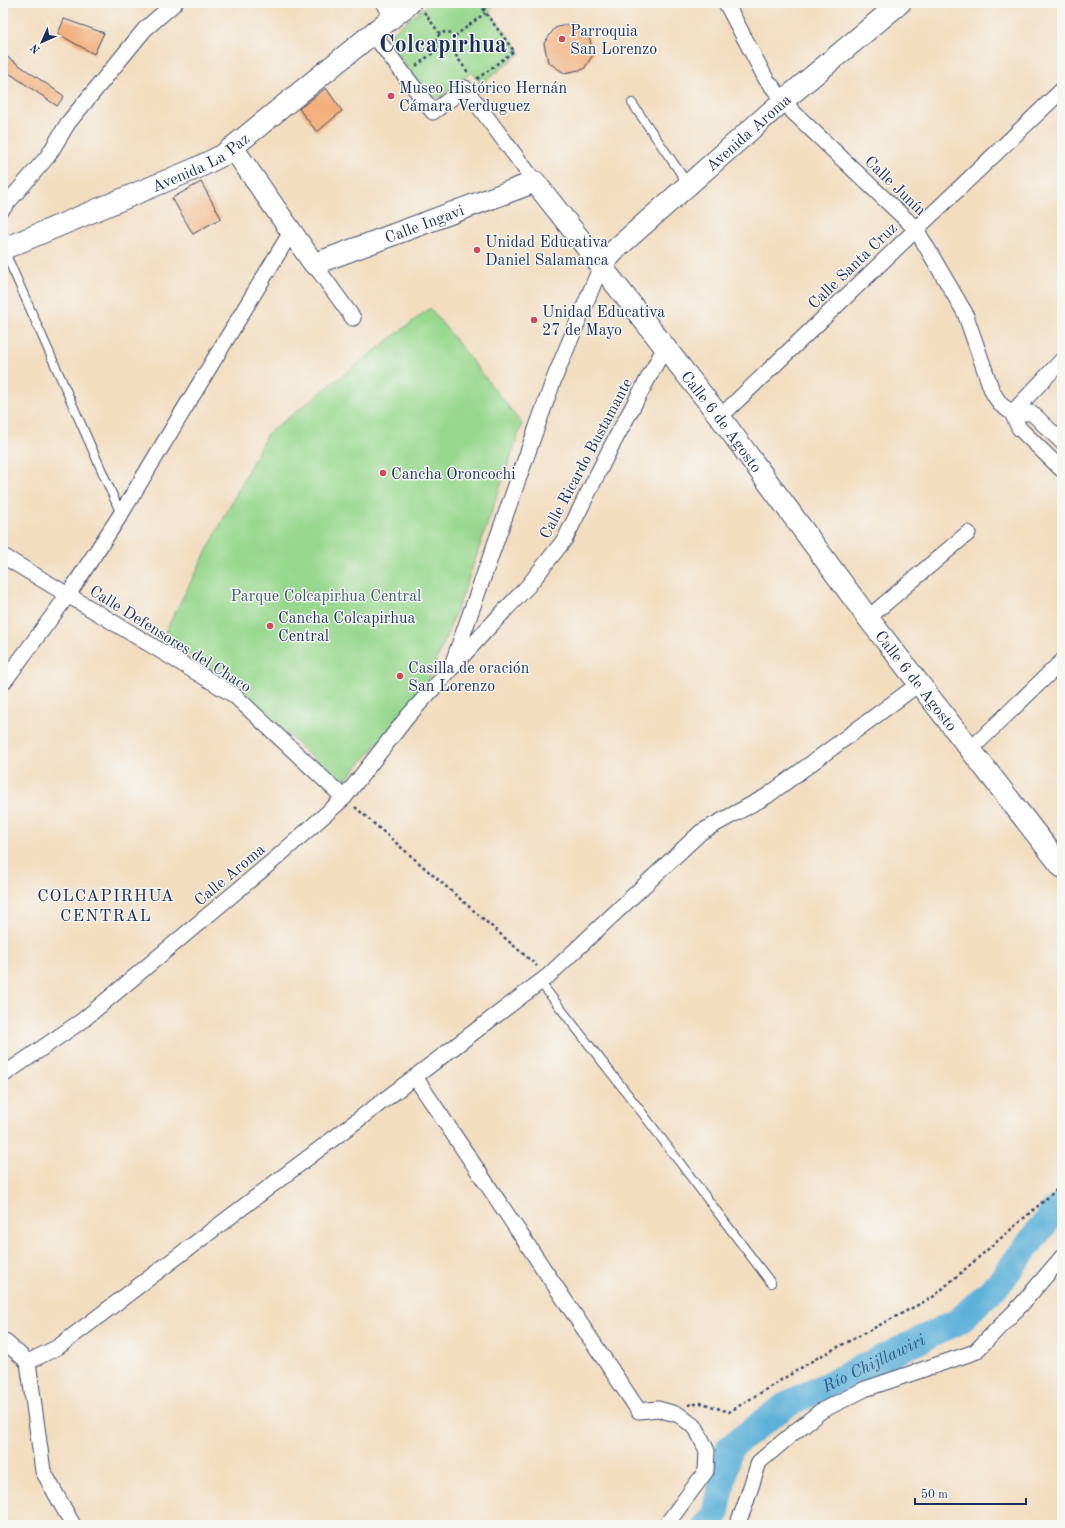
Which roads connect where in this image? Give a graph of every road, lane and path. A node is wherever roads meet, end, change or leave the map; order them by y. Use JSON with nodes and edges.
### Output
{"nodes":[{"id":1,"x":175,"y":3,"type":"edge"},
{"id":2,"x":478,"y":3,"type":"edge"},
{"id":3,"x":492,"y":3,"type":"edge"},
{"id":4,"x":726,"y":3,"type":"edge"},
{"id":5,"x":900,"y":3,"type":"edge"},
{"id":6,"x":418,"y":9,"type":"edge"},
{"id":7,"x":388,"y":10,"type":"edge"},
{"id":8,"x":483,"y":10,"type":"junction"},
{"id":9,"x":485,"y":13,"type":"junction"},
{"id":10,"x":373,"y":34,"type":"junction"},
{"id":11,"x":440,"y":34,"type":"junction"},
{"id":12,"x":455,"y":36,"type":"junction"},
{"id":13,"x":439,"y":48,"type":"junction"},
{"id":14,"x":452,"y":50,"type":"junction"},
{"id":15,"x":416,"y":66,"type":"dead end"},
{"id":16,"x":466,"y":70,"type":"dead end"},
{"id":17,"x":477,"y":79,"type":"dead end"},
{"id":18,"x":1062,"y":90,"type":"edge"},
{"id":19,"x":783,"y":102,"type":"junction"},
{"id":20,"x":632,"y":103,"type":"dead end"},
{"id":21,"x":233,"y":148,"type":"junction"},
{"id":22,"x":535,"y":182,"type":"junction"},
{"id":23,"x":688,"y":185,"type":"junction"},
{"id":24,"x":3,"y":208,"type":"edge"},
{"id":25,"x":916,"y":228,"type":"junction"},
{"id":26,"x":291,"y":232,"type":"junction"},
{"id":27,"x":3,"y":249,"type":"edge"},
{"id":28,"x":314,"y":264,"type":"junction"},
{"id":29,"x":601,"y":266,"type":"junction"},
{"id":30,"x":353,"y":318,"type":"dead end"},
{"id":31,"x":665,"y":347,"type":"junction"},
{"id":32,"x":1062,"y":360,"type":"edge"},
{"id":33,"x":1012,"y":413,"type":"junction"},
{"id":34,"x":720,"y":417,"type":"junction"},
{"id":35,"x":1062,"y":442,"type":"edge"},
{"id":36,"x":1062,"y":470,"type":"edge"},
{"id":37,"x":121,"y":514,"type":"junction"},
{"id":38,"x":968,"y":533,"type":"dead end"},
{"id":39,"x":3,"y":556,"type":"edge"},
{"id":40,"x":68,"y":595,"type":"junction"},
{"id":41,"x":868,"y":618,"type":"junction"},
{"id":42,"x":1062,"y":661,"type":"edge"},
{"id":43,"x":450,"y":670,"type":"junction"},
{"id":44,"x":3,"y":683,"type":"edge"},
{"id":45,"x":920,"y":683,"type":"junction"},
{"id":46,"x":971,"y":749,"type":"junction"},
{"id":47,"x":344,"y":798,"type":"junction"},
{"id":48,"x":1062,"y":867,"type":"edge"},
{"id":49,"x":544,"y":979,"type":"junction"},
{"id":50,"x":3,"y":1074,"type":"edge"},
{"id":51,"x":415,"y":1077,"type":"junction"},
{"id":52,"x":1062,"y":1185,"type":"edge"},
{"id":53,"x":1062,"y":1257,"type":"edge"},
{"id":54,"x":771,"y":1283,"type":"dead end"},
{"id":55,"x":3,"y":1340,"type":"edge"},
{"id":56,"x":28,"y":1362,"type":"junction"},
{"id":57,"x":687,"y":1405,"type":"dead end"},
{"id":58,"x":73,"y":1525,"type":"edge"},
{"id":59,"x":666,"y":1525,"type":"edge"},
{"id":60,"x":737,"y":1525,"type":"edge"}],
"edges":[{"from":1,"to":24,"type":"street"},
{"from":2,"to":8,"type":"path"},
{"from":3,"to":8,"type":"path"},
{"from":4,"to":19,"type":"street","name":"Calle Junín"},
{"from":5,"to":19,"type":"main road","name":"Avenida Aroma"},
{"from":6,"to":7,"type":"main road","name":"Avenida La Paz"},
{"from":6,"to":11,"type":"path"},
{"from":7,"to":10,"type":"main road","name":"Avenida La Paz"},
{"from":8,"to":9,"type":"path"},
{"from":9,"to":12,"type":"path"},
{"from":9,"to":17,"type":"path"},
{"from":10,"to":21,"type":"main road","name":"Avenida La Paz"},
{"from":10,"to":22,"type":"street","name":"Calle 6 de Agosto"},
{"from":11,"to":12,"type":"path"},
{"from":11,"to":13,"type":"path"},
{"from":12,"to":14,"type":"path"},
{"from":13,"to":14,"type":"path"},
{"from":13,"to":15,"type":"path"},
{"from":14,"to":16,"type":"path"},
{"from":18,"to":25,"type":"street","name":"Calle Santa Cruz"},
{"from":19,"to":23,"type":"main road","name":"Avenida Aroma"},
{"from":19,"to":25,"type":"street","name":"Calle Junín"},
{"from":20,"to":23,"type":"lane"},
{"from":21,"to":26,"type":"main road"},
{"from":21,"to":27,"type":"main road","name":"Avenida La Paz"},
{"from":22,"to":28,"type":"main road","name":"Calle Ingavi"},
{"from":22,"to":29,"type":"main road","name":"Calle 6 de Agosto"},
{"from":23,"to":29,"type":"main road","name":"Avenida Aroma"},
{"from":25,"to":33,"type":"street","name":"Calle Junín"},
{"from":25,"to":34,"type":"street","name":"Calle Santa Cruz"},
{"from":26,"to":28,"type":"main road"},
{"from":26,"to":37,"type":"street"},
{"from":27,"to":37,"type":"lane"},
{"from":28,"to":30,"type":"street"},
{"from":29,"to":31,"type":"main road","name":"Calle 6 de Agosto"},
{"from":29,"to":43,"type":"street"},
{"from":31,"to":34,"type":"main road","name":"Calle 6 de Agosto"},
{"from":31,"to":43,"type":"street","name":"Calle Ricardo Bustamante"},
{"from":32,"to":33,"type":"street"},
{"from":33,"to":35,"type":"street"},
{"from":33,"to":36,"type":"street","name":"Calle Junín"},
{"from":34,"to":41,"type":"main road","name":"Calle 6 de Agosto"},
{"from":37,"to":40,"type":"street"},
{"from":38,"to":41,"type":"street"},
{"from":39,"to":40,"type":"street","name":"Calle Defensores del Chaco"},
{"from":40,"to":44,"type":"street"},
{"from":40,"to":47,"type":"street","name":"Calle Defensores del Chaco"},
{"from":41,"to":45,"type":"main road","name":"Calle 6 de Agosto"},
{"from":42,"to":46,"type":"street"},
{"from":43,"to":47,"type":"street","name":"Calle Aroma"},
{"from":45,"to":46,"type":"main road","name":"Calle 6 de Agosto"},
{"from":45,"to":49,"type":"street"},
{"from":46,"to":48,"type":"main road","name":"Calle 6 de Agosto"},
{"from":47,"to":49,"type":"path"},
{"from":47,"to":50,"type":"street","name":"Calle Aroma"},
{"from":49,"to":51,"type":"street"},
{"from":49,"to":54,"type":"lane"},
{"from":51,"to":56,"type":"street"},
{"from":51,"to":59,"type":"street"},
{"from":52,"to":57,"type":"path"},
{"from":53,"to":60,"type":"street"},
{"from":55,"to":56,"type":"street"},
{"from":56,"to":58,"type":"street"}]}
